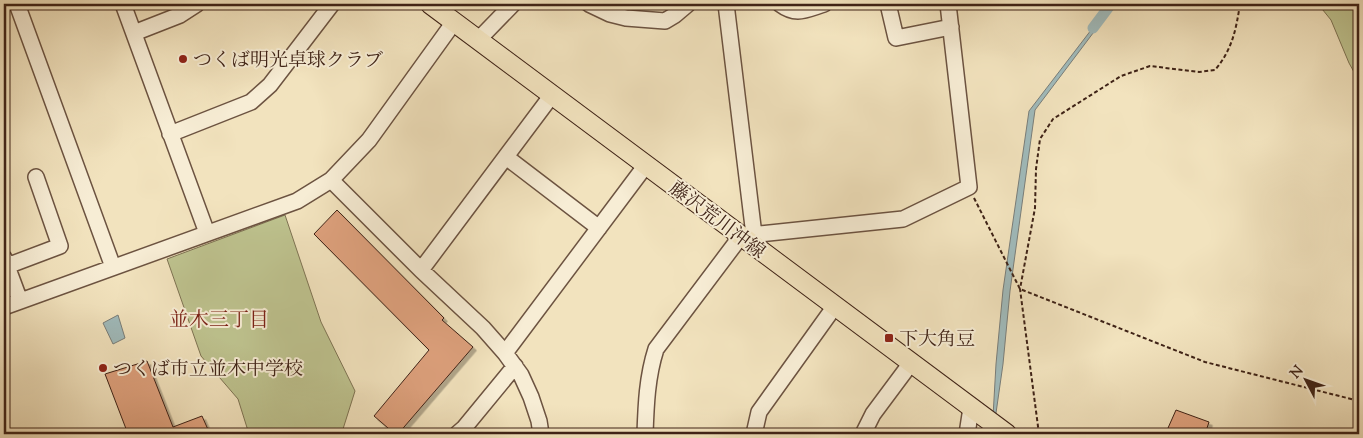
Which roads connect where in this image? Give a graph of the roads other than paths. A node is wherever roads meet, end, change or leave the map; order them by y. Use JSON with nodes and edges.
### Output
{"nodes":[{"id":1,"x":17,"y":4,"type":"edge"},
{"id":2,"x":123,"y":4,"type":"edge"},
{"id":3,"x":197,"y":4,"type":"edge"},
{"id":4,"x":332,"y":4,"type":"edge"},
{"id":5,"x":430,"y":4,"type":"edge"},
{"id":6,"x":513,"y":4,"type":"edge"},
{"id":7,"x":589,"y":4,"type":"edge"},
{"id":8,"x":688,"y":4,"type":"edge"},
{"id":9,"x":726,"y":4,"type":"edge"},
{"id":10,"x":780,"y":4,"type":"edge"},
{"id":11,"x":824,"y":4,"type":"edge"},
{"id":12,"x":888,"y":4,"type":"edge"},
{"id":13,"x":948,"y":4,"type":"edge"},
{"id":14,"x":454,"y":22,"type":"junction"},
{"id":15,"x":951,"y":27,"type":"junction"},
{"id":16,"x":134,"y":33,"type":"junction"},
{"id":17,"x":478,"y":40,"type":"junction"},
{"id":18,"x":552,"y":95,"type":"junction"},
{"id":19,"x":170,"y":134,"type":"junction"},
{"id":20,"x":506,"y":156,"type":"junction"},
{"id":21,"x":646,"y":165,"type":"junction"},
{"id":22,"x":36,"y":177,"type":"dead end"},
{"id":23,"x":331,"y":180,"type":"junction"},
{"id":24,"x":599,"y":228,"type":"junction"},
{"id":25,"x":206,"y":233,"type":"junction"},
{"id":26,"x":747,"y":236,"type":"junction"},
{"id":27,"x":5,"y":261,"type":"edge"},
{"id":28,"x":113,"y":267,"type":"junction"},
{"id":29,"x":421,"y":270,"type":"junction"},
{"id":30,"x":20,"y":301,"type":"junction"},
{"id":31,"x":834,"y":306,"type":"junction"},
{"id":32,"x":4,"y":307,"type":"edge"},
{"id":33,"x":505,"y":353,"type":"junction"},
{"id":34,"x":911,"y":363,"type":"junction"},
{"id":35,"x":514,"y":366,"type":"junction"},
{"id":36,"x":971,"y":408,"type":"junction"},
{"id":37,"x":464,"y":432,"type":"edge"},
{"id":38,"x":541,"y":434,"type":"edge"},
{"id":39,"x":645,"y":434,"type":"edge"},
{"id":40,"x":754,"y":434,"type":"edge"},
{"id":41,"x":863,"y":434,"type":"edge"},
{"id":42,"x":967,"y":434,"type":"edge"},
{"id":43,"x":1007,"y":434,"type":"edge"}],
"edges":[{"from":1,"to":28,"type":"street"},
{"from":2,"to":16,"type":"street"},
{"from":3,"to":16,"type":"street"},
{"from":4,"to":19,"type":"street"},
{"from":5,"to":14,"type":"main road","name":"藤沢荒川沖線"},
{"from":6,"to":17,"type":"street"},
{"from":7,"to":8,"type":"street"},
{"from":9,"to":26,"type":"street"},
{"from":10,"to":11,"type":"street"},
{"from":12,"to":15,"type":"street"},
{"from":13,"to":15,"type":"street"},
{"from":14,"to":17,"type":"main road","name":"藤沢荒川沖線"},
{"from":14,"to":23,"type":"street"},
{"from":15,"to":26,"type":"street"},
{"from":16,"to":19,"type":"street"},
{"from":17,"to":18,"type":"main road","name":"藤沢荒川沖線"},
{"from":18,"to":20,"type":"street"},
{"from":18,"to":21,"type":"main road","name":"藤沢荒川沖線"},
{"from":19,"to":25,"type":"street"},
{"from":20,"to":24,"type":"street"},
{"from":20,"to":29,"type":"street"},
{"from":21,"to":24,"type":"street"},
{"from":21,"to":26,"type":"main road","name":"藤沢荒川沖線"},
{"from":22,"to":27,"type":"street"},
{"from":23,"to":25,"type":"street"},
{"from":23,"to":29,"type":"street"},
{"from":24,"to":33,"type":"street"},
{"from":25,"to":28,"type":"street"},
{"from":26,"to":31,"type":"main road","name":"藤沢荒川沖線"},
{"from":26,"to":39,"type":"street"},
{"from":27,"to":30,"type":"street"},
{"from":28,"to":30,"type":"street"},
{"from":29,"to":33,"type":"street"},
{"from":30,"to":32,"type":"street"},
{"from":31,"to":34,"type":"main road","name":"藤沢荒川沖線"},
{"from":31,"to":40,"type":"street"},
{"from":33,"to":35,"type":"street"},
{"from":34,"to":36,"type":"main road","name":"藤沢荒川沖線"},
{"from":34,"to":41,"type":"street"},
{"from":35,"to":37,"type":"street"},
{"from":35,"to":38,"type":"street"},
{"from":36,"to":42,"type":"street"},
{"from":36,"to":43,"type":"main road","name":"藤沢荒川沖線"}]}
